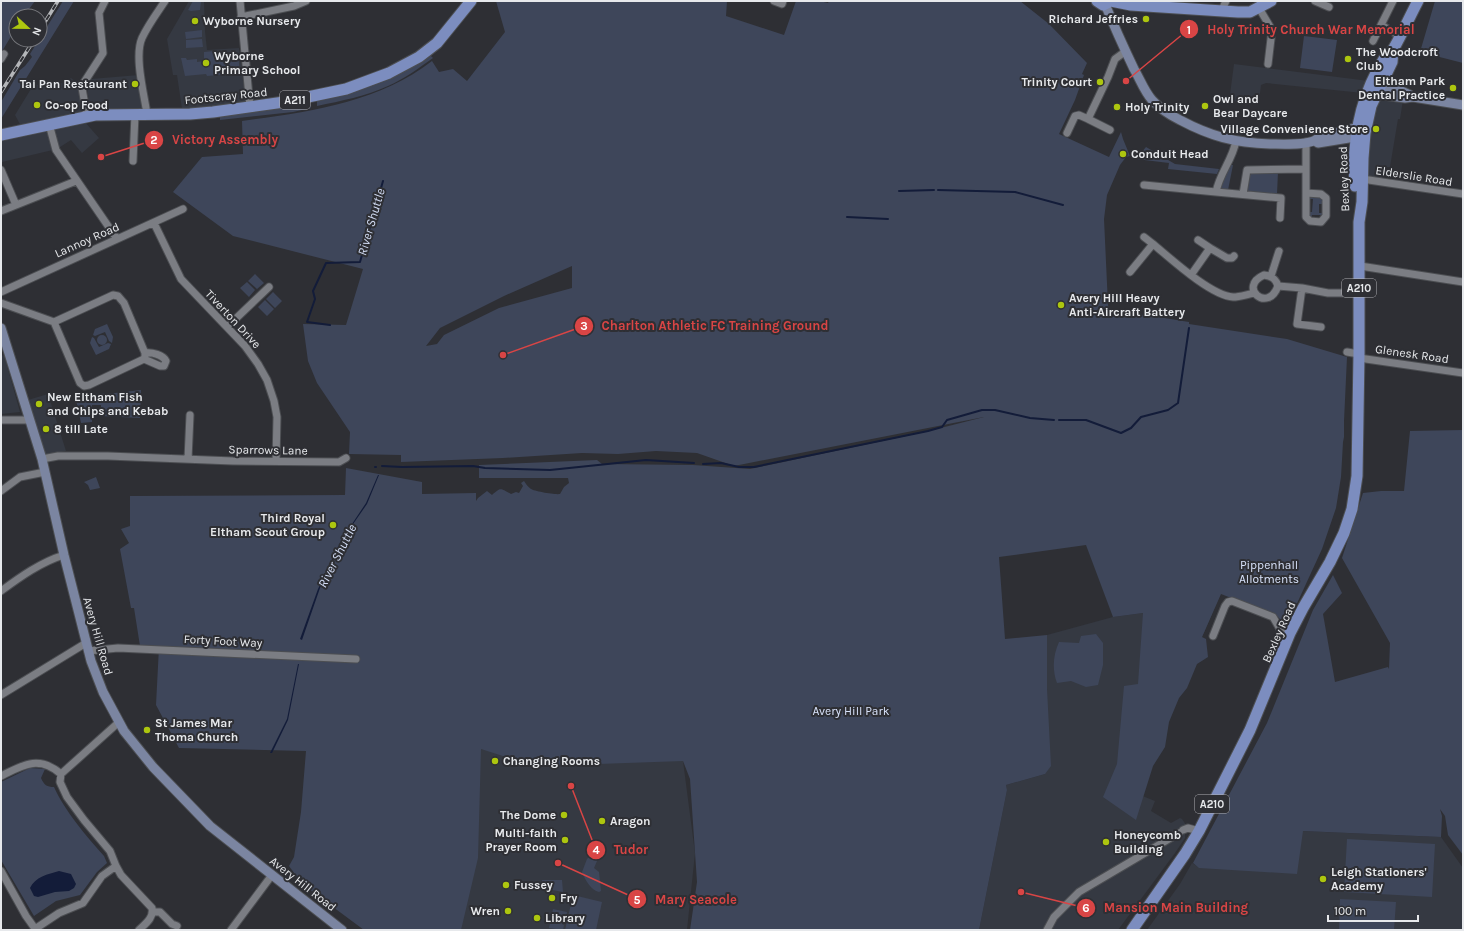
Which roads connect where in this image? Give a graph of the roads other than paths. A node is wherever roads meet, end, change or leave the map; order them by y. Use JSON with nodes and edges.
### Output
{"nodes":[{"id":1,"x":105,"y":1,"type":"edge"},
{"id":2,"x":165,"y":1,"type":"edge"},
{"id":3,"x":240,"y":1,"type":"edge"},
{"id":4,"x":306,"y":1,"type":"edge"},
{"id":5,"x":471,"y":1,"type":"edge"},
{"id":6,"x":774,"y":1,"type":"edge"},
{"id":7,"x":783,"y":1,"type":"edge"},
{"id":8,"x":1226,"y":1,"type":"edge"},
{"id":9,"x":1271,"y":1,"type":"edge"},
{"id":10,"x":1315,"y":1,"type":"edge"},
{"id":11,"x":1393,"y":1,"type":"edge"},
{"id":12,"x":1418,"y":1,"type":"edge"},
{"id":13,"x":1106,"y":2,"type":"edge"},
{"id":14,"x":1328,"y":7,"type":"dead end"},
{"id":15,"x":1259,"y":8,"type":"junction"},
{"id":16,"x":1221,"y":12,"type":"junction"},
{"id":17,"x":241,"y":17,"type":"junction"},
{"id":18,"x":1381,"y":26,"type":"junction"},
{"id":19,"x":1400,"y":36,"type":"junction"},
{"id":20,"x":1373,"y":41,"type":"dead end"},
{"id":21,"x":1126,"y":51,"type":"junction"},
{"id":22,"x":1268,"y":64,"type":"dead end"},
{"id":23,"x":1375,"y":89,"type":"junction"},
{"id":24,"x":1463,"y":105,"type":"edge"},
{"id":25,"x":250,"y":107,"type":"junction"},
{"id":26,"x":135,"y":114,"type":"junction"},
{"id":27,"x":147,"y":114,"type":"junction"},
{"id":28,"x":88,"y":116,"type":"junction"},
{"id":29,"x":1088,"y":119,"type":"junction"},
{"id":30,"x":49,"y":124,"type":"junction"},
{"id":31,"x":1110,"y":130,"type":"dead end"},
{"id":32,"x":1360,"y":132,"type":"junction"},
{"id":33,"x":1067,"y":133,"type":"dead end"},
{"id":34,"x":1,"y":135,"type":"edge"},
{"id":35,"x":1236,"y":141,"type":"junction"},
{"id":36,"x":1310,"y":142,"type":"junction"},
{"id":37,"x":134,"y":161,"type":"dead end"},
{"id":38,"x":1306,"y":169,"type":"junction"},
{"id":39,"x":1,"y":170,"type":"edge"},
{"id":40,"x":1362,"y":179,"type":"junction"},
{"id":41,"x":76,"y":181,"type":"junction"},
{"id":42,"x":1144,"y":185,"type":"dead end"},
{"id":43,"x":1216,"y":192,"type":"junction"},
{"id":44,"x":1306,"y":193,"type":"junction"},
{"id":45,"x":1243,"y":194,"type":"junction"},
{"id":46,"x":1463,"y":194,"type":"edge"},
{"id":47,"x":16,"y":205,"type":"junction"},
{"id":48,"x":183,"y":209,"type":"dead end"},
{"id":49,"x":1,"y":211,"type":"edge"},
{"id":50,"x":1280,"y":218,"type":"dead end"},
{"id":51,"x":1359,"y":222,"type":"junction"},
{"id":52,"x":154,"y":223,"type":"junction"},
{"id":53,"x":1144,"y":237,"type":"dead end"},
{"id":54,"x":117,"y":239,"type":"junction"},
{"id":55,"x":1198,"y":240,"type":"dead end"},
{"id":56,"x":1153,"y":244,"type":"junction"},
{"id":57,"x":1210,"y":248,"type":"junction"},
{"id":58,"x":1279,"y":251,"type":"dead end"},
{"id":59,"x":1234,"y":256,"type":"dead end"},
{"id":60,"x":1360,"y":266,"type":"junction"},
{"id":61,"x":1130,"y":272,"type":"dead end"},
{"id":62,"x":1191,"y":275,"type":"junction"},
{"id":63,"x":1271,"y":276,"type":"junction"},
{"id":64,"x":1463,"y":282,"type":"edge"},
{"id":65,"x":269,"y":286,"type":"dead end"},
{"id":66,"x":1278,"y":286,"type":"junction"},
{"id":67,"x":1302,"y":288,"type":"junction"},
{"id":68,"x":1,"y":292,"type":"edge"},
{"id":69,"x":1359,"y":292,"type":"junction"},
{"id":70,"x":1255,"y":293,"type":"junction"},
{"id":71,"x":1,"y":303,"type":"edge"},
{"id":72,"x":54,"y":322,"type":"junction"},
{"id":73,"x":1321,"y":327,"type":"dead end"},
{"id":74,"x":1,"y":328,"type":"edge"},
{"id":75,"x":227,"y":328,"type":"junction"},
{"id":76,"x":4,"y":348,"type":"edge"},
{"id":77,"x":1347,"y":352,"type":"dead end"},
{"id":78,"x":1359,"y":356,"type":"junction"},
{"id":79,"x":1463,"y":373,"type":"edge"},
{"id":80,"x":190,"y":415,"type":"dead end"},
{"id":81,"x":1,"y":420,"type":"edge"},
{"id":82,"x":30,"y":420,"type":"junction"},
{"id":83,"x":346,"y":458,"type":"dead end"},
{"id":84,"x":42,"y":459,"type":"junction"},
{"id":85,"x":188,"y":459,"type":"junction"},
{"id":86,"x":276,"y":461,"type":"junction"},
{"id":87,"x":45,"y":472,"type":"junction"},
{"id":88,"x":1,"y":491,"type":"edge"},
{"id":89,"x":64,"y":555,"type":"junction"},
{"id":90,"x":1,"y":591,"type":"edge"},
{"id":91,"x":1290,"y":633,"type":"junction"},
{"id":92,"x":1213,"y":636,"type":"dead end"},
{"id":93,"x":87,"y":647,"type":"junction"},
{"id":94,"x":356,"y":659,"type":"dead end"},
{"id":95,"x":1,"y":695,"type":"edge"},
{"id":96,"x":119,"y":722,"type":"junction"},
{"id":97,"x":61,"y":774,"type":"junction"},
{"id":98,"x":1,"y":776,"type":"edge"},
{"id":99,"x":1198,"y":831,"type":"junction"},
{"id":100,"x":116,"y":866,"type":"junction"},
{"id":101,"x":1,"y":871,"type":"edge"},
{"id":102,"x":272,"y":875,"type":"junction"},
{"id":103,"x":153,"y":912,"type":"junction"},
{"id":104,"x":177,"y":926,"type":"dead end"},
{"id":105,"x":36,"y":929,"type":"edge"},
{"id":106,"x":138,"y":930,"type":"edge"},
{"id":107,"x":231,"y":930,"type":"edge"},
{"id":108,"x":342,"y":930,"type":"edge"},
{"id":109,"x":1047,"y":930,"type":"edge"},
{"id":110,"x":1132,"y":930,"type":"edge"}],
"edges":[{"from":1,"to":28,"type":"street"},
{"from":2,"to":27,"type":"street"},
{"from":3,"to":17,"type":"street"},
{"from":4,"to":17,"type":"street"},
{"from":5,"to":25,"type":"main road","name":"Footscray Road","number":"A211"},
{"from":6,"to":7,"type":"street"},
{"from":8,"to":16,"type":"street"},
{"from":9,"to":15,"type":"main road"},
{"from":10,"to":14,"type":"street"},
{"from":11,"to":18,"type":"street"},
{"from":12,"to":19,"type":"main road","number":"A210"},
{"from":13,"to":16,"type":"main road"},
{"from":13,"to":21,"type":"street"},
{"from":15,"to":16,"type":"main road"},
{"from":15,"to":22,"type":"street"},
{"from":17,"to":25,"type":"street"},
{"from":18,"to":19,"type":"street"},
{"from":18,"to":20,"type":"street"},
{"from":19,"to":23,"type":"main road","number":"A210"},
{"from":21,"to":29,"type":"street"},
{"from":21,"to":35,"type":"street"},
{"from":23,"to":24,"type":"street"},
{"from":23,"to":32,"type":"main road","number":"A210"},
{"from":25,"to":27,"type":"main road","name":"Footscray Road","number":"A211"},
{"from":26,"to":27,"type":"main road","name":"Footscray Road","number":"A211"},
{"from":26,"to":28,"type":"main road","name":"Footscray Road","number":"A211"},
{"from":26,"to":37,"type":"street"},
{"from":28,"to":30,"type":"main road","name":"Footscray Road","number":"A211"},
{"from":29,"to":31,"type":"street"},
{"from":29,"to":33,"type":"street"},
{"from":30,"to":34,"type":"main road","name":"Footscray Road","number":"A211"},
{"from":30,"to":41,"type":"street"},
{"from":32,"to":36,"type":"street"},
{"from":32,"to":40,"type":"main road","name":"Bexley Road","number":"A210"},
{"from":32,"to":51,"type":"main road","name":"Bexley Road","number":"A210"},
{"from":35,"to":36,"type":"street"},
{"from":35,"to":43,"type":"street"},
{"from":36,"to":38,"type":"street"},
{"from":38,"to":44,"type":"street"},
{"from":38,"to":45,"type":"street"},
{"from":39,"to":47,"type":"street"},
{"from":40,"to":46,"type":"street","name":"Elderslie Road"},
{"from":40,"to":51,"type":"main road","name":"Bexley Road","number":"A210"},
{"from":41,"to":47,"type":"street"},
{"from":41,"to":54,"type":"street"},
{"from":42,"to":43,"type":"street"},
{"from":43,"to":45,"type":"street"},
{"from":44,"to":44,"type":"street"},
{"from":45,"to":50,"type":"street"},
{"from":47,"to":49,"type":"street"},
{"from":48,"to":52,"type":"street","name":"Lannoy Road"},
{"from":51,"to":60,"type":"main road","name":"Bexley Road","number":"A210"},
{"from":52,"to":54,"type":"street","name":"Lannoy Road"},
{"from":52,"to":75,"type":"street","name":"Tiverton Drive"},
{"from":53,"to":56,"type":"street"},
{"from":54,"to":68,"type":"street","name":"Lannoy Road"},
{"from":55,"to":57,"type":"street"},
{"from":56,"to":61,"type":"street"},
{"from":56,"to":62,"type":"street"},
{"from":57,"to":59,"type":"street"},
{"from":57,"to":62,"type":"street"},
{"from":58,"to":63,"type":"street"},
{"from":60,"to":64,"type":"street"},
{"from":60,"to":69,"type":"main road","name":"Bexley Road","number":"A210"},
{"from":62,"to":70,"type":"street"},
{"from":63,"to":66,"type":"street"},
{"from":63,"to":70,"type":"street"},
{"from":65,"to":75,"type":"street"},
{"from":66,"to":67,"type":"street"},
{"from":66,"to":70,"type":"street"},
{"from":67,"to":69,"type":"street"},
{"from":67,"to":73,"type":"street"},
{"from":69,"to":78,"type":"main road","name":"Bexley Road","number":"A210"},
{"from":71,"to":72,"type":"street"},
{"from":72,"to":72,"type":"street"},
{"from":74,"to":76,"type":"street","name":"Avery Hill Road"},
{"from":75,"to":86,"type":"street","name":"Tiverton Drive"},
{"from":76,"to":82,"type":"street","name":"Avery Hill Road"},
{"from":77,"to":78,"type":"street","name":"Glenesk Road"},
{"from":78,"to":79,"type":"street","name":"Glenesk Road"},
{"from":78,"to":91,"type":"main road","name":"Bexley Road","number":"A210"},
{"from":80,"to":85,"type":"street"},
{"from":81,"to":82,"type":"street"},
{"from":82,"to":84,"type":"street","name":"Avery Hill Road"},
{"from":83,"to":86,"type":"street","name":"Sparrows Lane"},
{"from":84,"to":85,"type":"street","name":"Sparrows Lane"},
{"from":84,"to":87,"type":"street","name":"Avery Hill Road"},
{"from":85,"to":86,"type":"street","name":"Sparrows Lane"},
{"from":87,"to":88,"type":"street"},
{"from":87,"to":89,"type":"street","name":"Avery Hill Road"},
{"from":89,"to":90,"type":"street"},
{"from":89,"to":93,"type":"street","name":"Avery Hill Road"},
{"from":91,"to":92,"type":"street"},
{"from":91,"to":99,"type":"main road","name":"Bexley Road","number":"A210"},
{"from":93,"to":94,"type":"street","name":"Forty Foot Way"},
{"from":93,"to":95,"type":"street"},
{"from":93,"to":96,"type":"street","name":"Avery Hill Road"},
{"from":96,"to":97,"type":"street"},
{"from":96,"to":102,"type":"street","name":"Avery Hill Road"},
{"from":97,"to":98,"type":"street"},
{"from":97,"to":100,"type":"street"},
{"from":99,"to":109,"type":"street"},
{"from":99,"to":110,"type":"main road","name":"Bexley Road","number":"A210"},
{"from":100,"to":103,"type":"street"},
{"from":100,"to":105,"type":"street"},
{"from":101,"to":105,"type":"street"},
{"from":102,"to":107,"type":"street"},
{"from":102,"to":108,"type":"street","name":"Avery Hill Road"},
{"from":103,"to":104,"type":"street"},
{"from":103,"to":106,"type":"street"}]}
